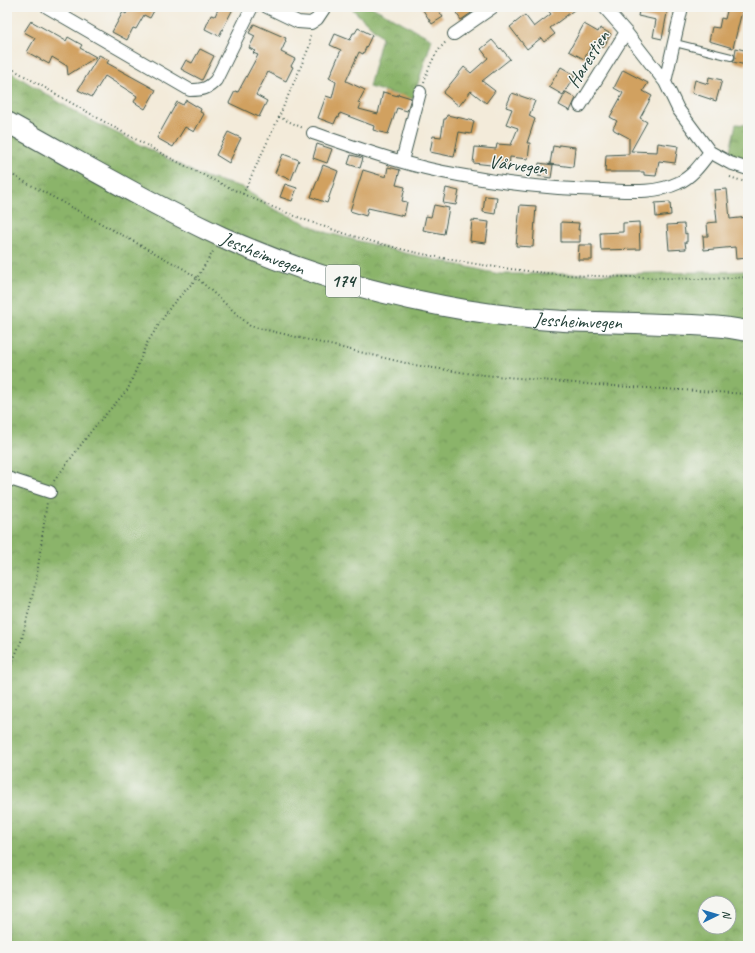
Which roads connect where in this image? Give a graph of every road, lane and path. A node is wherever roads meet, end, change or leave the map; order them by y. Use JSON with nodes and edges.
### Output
{"nodes":[{"id":1,"x":47,"y":7,"type":"edge"},
{"id":2,"x":252,"y":7,"type":"edge"},
{"id":3,"x":267,"y":7,"type":"edge"},
{"id":4,"x":326,"y":7,"type":"edge"},
{"id":5,"x":493,"y":7,"type":"edge"},
{"id":6,"x":604,"y":7,"type":"edge"},
{"id":7,"x":682,"y":7,"type":"edge"},
{"id":8,"x":311,"y":23,"type":"junction"},
{"id":9,"x":626,"y":32,"type":"junction"},
{"id":10,"x":454,"y":34,"type":"joint"},
{"id":11,"x":675,"y":43,"type":"junction"},
{"id":12,"x":731,"y":57,"type":"dead end"},
{"id":13,"x":7,"y":66,"type":"edge"},
{"id":14,"x":665,"y":82,"type":"junction"},
{"id":15,"x":420,"y":92,"type":"joint"},
{"id":16,"x":580,"y":106,"type":"dead end"},
{"id":17,"x":279,"y":117,"type":"junction"},
{"id":18,"x":7,"y":122,"type":"edge"},
{"id":19,"x":313,"y":133,"type":"joint"},
{"id":20,"x":710,"y":152,"type":"junction"},
{"id":21,"x":402,"y":161,"type":"junction"},
{"id":22,"x":748,"y":169,"type":"edge"},
{"id":23,"x":7,"y":172,"type":"edge"},
{"id":24,"x":243,"y":194,"type":"junction"},
{"id":25,"x":222,"y":237,"type":"junction"},
{"id":26,"x":748,"y":277,"type":"edge"},
{"id":27,"x":197,"y":278,"type":"junction"},
{"id":28,"x":748,"y":310,"type":"edge"},
{"id":29,"x":746,"y":315,"type":"edge"},
{"id":30,"x":711,"y":326,"type":"junction"},
{"id":31,"x":748,"y":331,"type":"edge"},
{"id":32,"x":748,"y":394,"type":"edge"},
{"id":33,"x":7,"y":478,"type":"edge"},
{"id":34,"x":50,"y":492,"type":"junction"},
{"id":35,"x":7,"y":675,"type":"edge"}],
"edges":[{"from":1,"to":2,"type":"street"},
{"from":3,"to":8,"type":"street"},
{"from":4,"to":8,"type":"street"},
{"from":5,"to":10,"type":"street"},
{"from":6,"to":9,"type":"street"},
{"from":7,"to":11,"type":"street"},
{"from":8,"to":17,"type":"path"},
{"from":9,"to":14,"type":"street"},
{"from":9,"to":16,"type":"street","name":"Harestien"},
{"from":10,"to":15,"type":"path"},
{"from":11,"to":12,"type":"lane"},
{"from":11,"to":14,"type":"street"},
{"from":13,"to":24,"type":"path"},
{"from":14,"to":20,"type":"street"},
{"from":15,"to":21,"type":"street"},
{"from":17,"to":19,"type":"path"},
{"from":17,"to":24,"type":"path"},
{"from":18,"to":25,"type":"main road","name":"Jessheimvegen","number":"174"},
{"from":19,"to":21,"type":"street","name":"Vårvegen"},
{"from":20,"to":21,"type":"street","name":"Vårvegen"},
{"from":20,"to":22,"type":"street"},
{"from":23,"to":27,"type":"path"},
{"from":24,"to":26,"type":"path"},
{"from":25,"to":27,"type":"path"},
{"from":25,"to":30,"type":"main road","name":"Jessheimvegen","number":"174"},
{"from":27,"to":32,"type":"path"},
{"from":27,"to":34,"type":"path"},
{"from":28,"to":29,"type":"path"},
{"from":29,"to":30,"type":"main road","name":"Jessheimvegen","number":"174"},
{"from":30,"to":31,"type":"main road","name":"Jessheimvegen","number":"174"},
{"from":33,"to":34,"type":"street"},
{"from":34,"to":35,"type":"path"}]}
